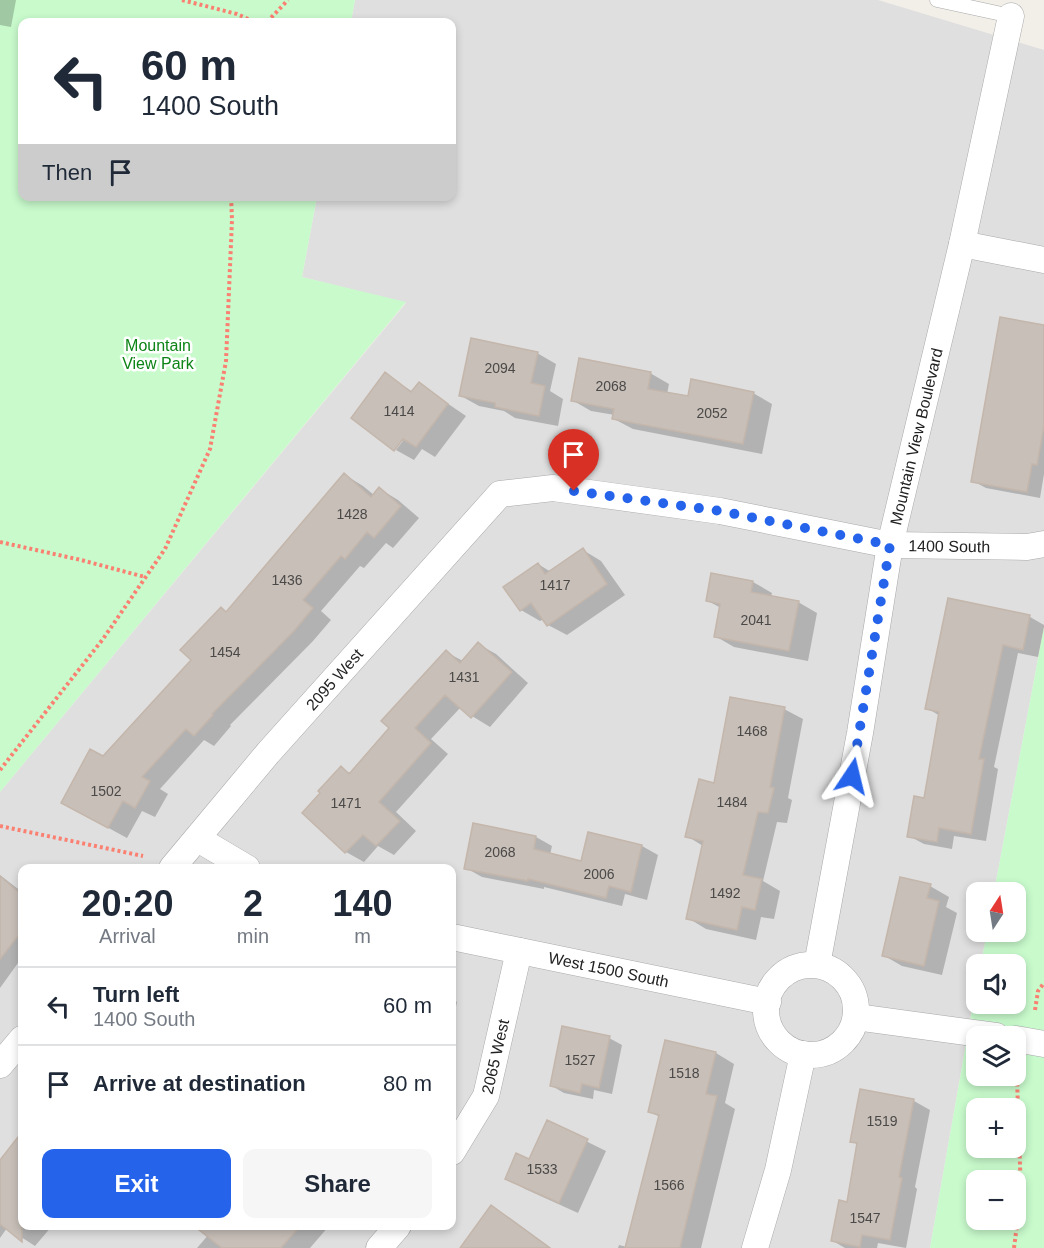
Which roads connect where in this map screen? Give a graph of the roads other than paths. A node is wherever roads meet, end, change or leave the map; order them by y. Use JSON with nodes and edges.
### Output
{"nodes":[{"id":1,"x":936,"y":0,"type":"edge"},
{"id":2,"x":1011,"y":16,"type":"joint"},
{"id":3,"x":962,"y":244,"type":"junction"},
{"id":4,"x":1044,"y":260,"type":"edge"},
{"id":5,"x":500,"y":494,"type":"joint"},
{"id":6,"x":1044,"y":544,"type":"edge"},
{"id":7,"x":890,"y":545,"type":"junction"},
{"id":8,"x":198,"y":838,"type":"junction"},
{"id":9,"x":175,"y":864,"type":"edge"},
{"id":10,"x":240,"y":864,"type":"edge"},
{"id":11,"x":456,"y":938,"type":"edge"},
{"id":12,"x":519,"y":951,"type":"junction"},
{"id":13,"x":817,"y":965,"type":"junction"},
{"id":14,"x":768,"y":1002,"type":"junction"},
{"id":15,"x":856,"y":1017,"type":"junction"},
{"id":16,"x":966,"y":1032,"type":"edge"},
{"id":17,"x":1026,"y":1041,"type":"edge"},
{"id":18,"x":18,"y":1044,"type":"edge"},
{"id":19,"x":1044,"y":1044,"type":"edge"},
{"id":20,"x":804,"y":1054,"type":"junction"},
{"id":21,"x":0,"y":1065,"type":"edge"},
{"id":22,"x":456,"y":1145,"type":"edge"},
{"id":23,"x":395,"y":1230,"type":"edge"},
{"id":24,"x":379,"y":1248,"type":"edge"},
{"id":25,"x":756,"y":1248,"type":"edge"}],
"edges":[{"from":1,"to":2,"type":"lane"},
{"from":2,"to":3,"type":"street","name":"Mountain View Boulevard"},
{"from":3,"to":4,"type":"street"},
{"from":3,"to":7,"type":"street","name":"Mountain View Boulevard"},
{"from":5,"to":7,"type":"street","name":"1400 South"},
{"from":5,"to":8,"type":"street","name":"2095 West"},
{"from":6,"to":7,"type":"street","name":"1400 South"},
{"from":7,"to":13,"type":"street","name":"Mountain View Boulevard"},
{"from":8,"to":9,"type":"street","name":"2095 West"},
{"from":8,"to":10,"type":"street"},
{"from":11,"to":12,"type":"street","name":"West 1500 South"},
{"from":12,"to":14,"type":"street","name":"West 1500 South"},
{"from":12,"to":22,"type":"street","name":"2065 West"},
{"from":13,"to":14,"type":"street"},
{"from":13,"to":15,"type":"street"},
{"from":14,"to":20,"type":"street"},
{"from":15,"to":16,"type":"street"},
{"from":15,"to":20,"type":"street"},
{"from":17,"to":19,"type":"street"},
{"from":18,"to":21,"type":"street"},
{"from":20,"to":25,"type":"street"},
{"from":23,"to":24,"type":"street"}]}
